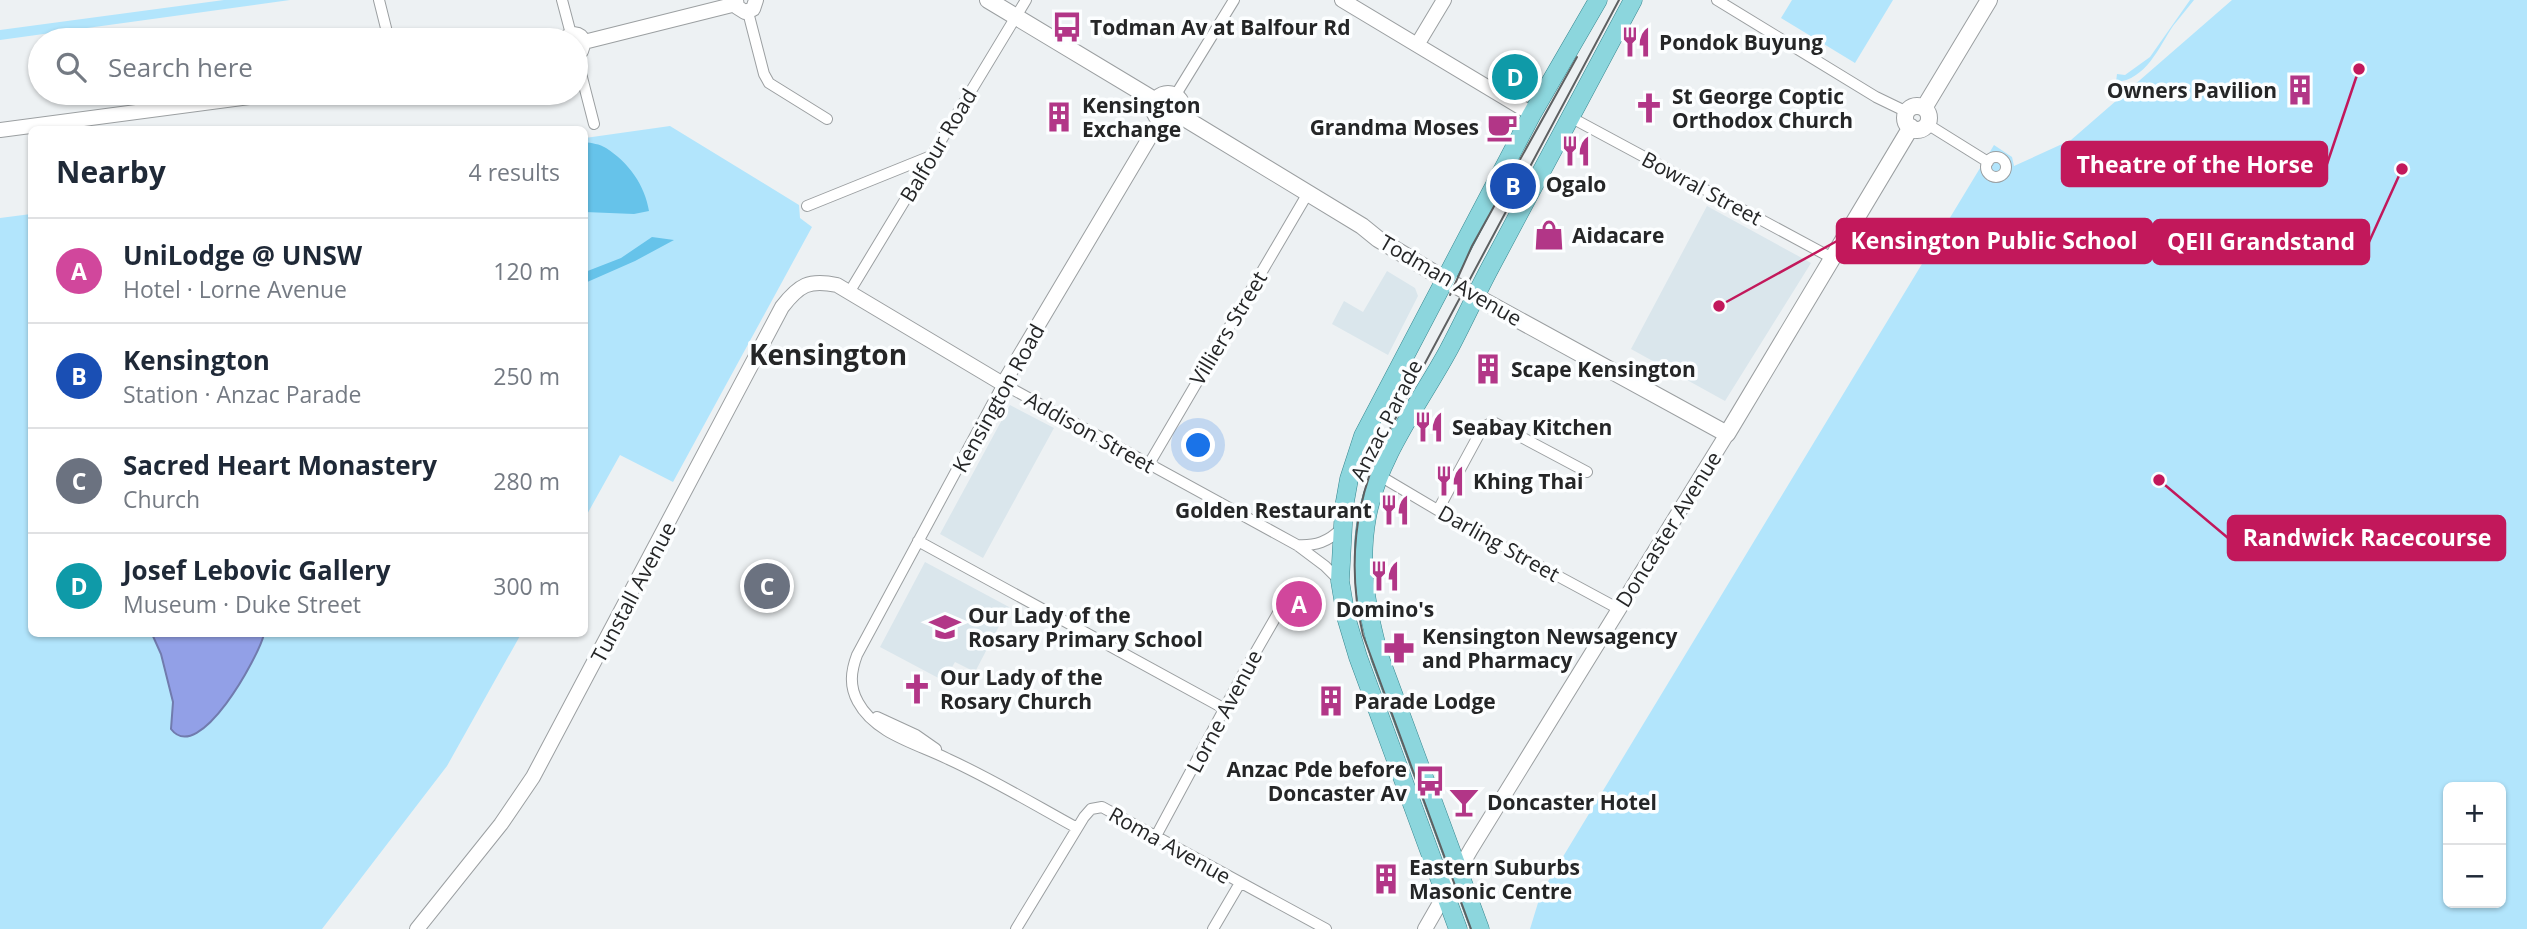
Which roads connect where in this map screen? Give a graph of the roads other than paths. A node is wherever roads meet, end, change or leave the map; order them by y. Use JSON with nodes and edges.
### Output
{"nodes":[{"id":1,"x":379,"y":0,"type":"edge"},
{"id":2,"x":562,"y":0,"type":"edge"},
{"id":3,"x":988,"y":0,"type":"edge"},
{"id":4,"x":1026,"y":0,"type":"edge"},
{"id":5,"x":1234,"y":0,"type":"edge"},
{"id":6,"x":1342,"y":0,"type":"edge"},
{"id":7,"x":1444,"y":0,"type":"edge"},
{"id":8,"x":1598,"y":0,"type":"edge"},
{"id":9,"x":1633,"y":0,"type":"edge"},
{"id":10,"x":1717,"y":0,"type":"edge"},
{"id":11,"x":1989,"y":0,"type":"edge"},
{"id":12,"x":744,"y":4,"type":"edge"},
{"id":13,"x":1016,"y":17,"type":"junction"},
{"id":14,"x":386,"y":28,"type":"edge"},
{"id":15,"x":566,"y":28,"type":"edge"},
{"id":16,"x":1417,"y":46,"type":"junction"},
{"id":17,"x":588,"y":48,"type":"edge"},
{"id":18,"x":1175,"y":96,"type":"junction"},
{"id":19,"x":588,"y":98,"type":"edge"},
{"id":20,"x":1156,"y":101,"type":"junction"},
{"id":21,"x":189,"y":105,"type":"edge"},
{"id":22,"x":1532,"y":114,"type":"junction"},
{"id":23,"x":1181,"y":116,"type":"junction"},
{"id":24,"x":1572,"y":118,"type":"junction"},
{"id":25,"x":827,"y":119,"type":"dead end"},
{"id":26,"x":1160,"y":120,"type":"junction"},
{"id":27,"x":1915,"y":121,"type":"junction"},
{"id":28,"x":593,"y":124,"type":"dead end"},
{"id":29,"x":28,"y":126,"type":"edge"},
{"id":30,"x":30,"y":126,"type":"edge"},
{"id":31,"x":0,"y":130,"type":"edge"},
{"id":32,"x":931,"y":156,"type":"junction"},
{"id":33,"x":1988,"y":162,"type":"dead end"},
{"id":34,"x":1308,"y":193,"type":"junction"},
{"id":35,"x":807,"y":206,"type":"dead end"},
{"id":36,"x":1832,"y":258,"type":"junction"},
{"id":37,"x":1444,"y":279,"type":"junction"},
{"id":38,"x":850,"y":291,"type":"junction"},
{"id":39,"x":1475,"y":296,"type":"junction"},
{"id":40,"x":1003,"y":384,"type":"junction"},
{"id":41,"x":1727,"y":434,"type":"junction"},
{"id":42,"x":1149,"y":464,"type":"junction"},
{"id":43,"x":1587,"y":471,"type":"dead end"},
{"id":44,"x":1380,"y":476,"type":"junction"},
{"id":45,"x":1438,"y":510,"type":"junction"},
{"id":46,"x":1342,"y":528,"type":"junction"},
{"id":47,"x":918,"y":541,"type":"junction"},
{"id":48,"x":1297,"y":545,"type":"junction"},
{"id":49,"x":1340,"y":581,"type":"junction"},
{"id":50,"x":1293,"y":587,"type":"dead end"},
{"id":51,"x":1619,"y":609,"type":"junction"},
{"id":52,"x":851,"y":683,"type":"joint"},
{"id":53,"x":1226,"y":709,"type":"junction"},
{"id":54,"x":1077,"y":828,"type":"junction"},
{"id":55,"x":1156,"y":836,"type":"junction"},
{"id":56,"x":1458,"y":872,"type":"junction"},
{"id":57,"x":1240,"y":883,"type":"junction"},
{"id":58,"x":1444,"y":896,"type":"junction"},
{"id":59,"x":417,"y":929,"type":"edge"},
{"id":60,"x":1016,"y":929,"type":"edge"},
{"id":61,"x":1213,"y":929,"type":"edge"},
{"id":62,"x":1326,"y":929,"type":"edge"},
{"id":63,"x":1425,"y":929,"type":"edge"},
{"id":64,"x":1458,"y":929,"type":"edge"},
{"id":65,"x":1480,"y":929,"type":"edge"}],
"edges":[{"from":1,"to":14,"type":"street"},
{"from":2,"to":15,"type":"street"},
{"from":3,"to":13,"type":"main road"},
{"from":4,"to":13,"type":"street","name":"Balfour Road"},
{"from":5,"to":18,"type":"street"},
{"from":6,"to":16,"type":"street"},
{"from":7,"to":16,"type":"street"},
{"from":8,"to":22,"type":"main road","name":"Anzac Parade"},
{"from":9,"to":24,"type":"main road","name":"Anzac Parade"},
{"from":10,"to":27,"type":"street"},
{"from":11,"to":27,"type":"main road"},
{"from":12,"to":17,"type":"street"},
{"from":12,"to":25,"type":"street"},
{"from":13,"to":20,"type":"main road"},
{"from":13,"to":32,"type":"street","name":"Balfour Road"},
{"from":16,"to":22,"type":"street"},
{"from":18,"to":20,"type":"main road"},
{"from":18,"to":23,"type":"main road"},
{"from":19,"to":28,"type":"street"},
{"from":20,"to":26,"type":"main road"},
{"from":21,"to":30,"type":"street"},
{"from":22,"to":37,"type":"main road","name":"Anzac Parade"},
{"from":23,"to":26,"type":"main road"},
{"from":23,"to":34,"type":"main road","name":"Todman Avenue"},
{"from":24,"to":36,"type":"street","name":"Bowral Street"},
{"from":24,"to":39,"type":"main road","name":"Anzac Parade"},
{"from":26,"to":40,"type":"street","name":"Kensington Road"},
{"from":27,"to":33,"type":"street"},
{"from":27,"to":36,"type":"main road","name":"Doncaster Avenue"},
{"from":29,"to":31,"type":"street"},
{"from":32,"to":35,"type":"street"},
{"from":32,"to":38,"type":"street","name":"Balfour Road"},
{"from":34,"to":37,"type":"main road","name":"Todman Avenue"},
{"from":34,"to":42,"type":"street","name":"Villiers Street"},
{"from":36,"to":41,"type":"main road","name":"Doncaster Avenue"},
{"from":37,"to":39,"type":"main road","name":"Todman Avenue"},
{"from":37,"to":46,"type":"main road","name":"Anzac Parade"},
{"from":38,"to":40,"type":"street","name":"Addison Street"},
{"from":38,"to":59,"type":"street","name":"Tunstall Avenue"},
{"from":39,"to":41,"type":"main road","name":"Todman Avenue"},
{"from":39,"to":44,"type":"main road","name":"Anzac Parade"},
{"from":40,"to":42,"type":"street","name":"Addison Street"},
{"from":40,"to":47,"type":"street","name":"Kensington Road"},
{"from":41,"to":51,"type":"street","name":"Doncaster Avenue"},
{"from":42,"to":48,"type":"street","name":"Addison Street"},
{"from":43,"to":45,"type":"street"},
{"from":44,"to":45,"type":"street","name":"Darling Street"},
{"from":44,"to":56,"type":"main road","name":"Anzac Parade"},
{"from":45,"to":51,"type":"street","name":"Darling Street"},
{"from":46,"to":48,"type":"street"},
{"from":46,"to":49,"type":"main road","name":"Anzac Parade"},
{"from":47,"to":52,"type":"street","name":"Kensington Road"},
{"from":47,"to":53,"type":"street"},
{"from":48,"to":49,"type":"street","name":"Addison Street"},
{"from":49,"to":58,"type":"main road","name":"Anzac Parade"},
{"from":50,"to":53,"type":"street","name":"Lorne Avenue"},
{"from":51,"to":56,"type":"street","name":"Doncaster Avenue"},
{"from":52,"to":54,"type":"street","name":"Roma Avenue"},
{"from":53,"to":55,"type":"street","name":"Lorne Avenue"},
{"from":54,"to":55,"type":"street","name":"Roma Avenue"},
{"from":54,"to":60,"type":"street"},
{"from":55,"to":57,"type":"street","name":"Roma Avenue"},
{"from":56,"to":58,"type":"street","name":"Doncaster Avenue"},
{"from":56,"to":65,"type":"main road","name":"Anzac Parade"},
{"from":57,"to":61,"type":"street"},
{"from":57,"to":62,"type":"street","name":"Roma Avenue"},
{"from":58,"to":63,"type":"street","name":"Doncaster Avenue"},
{"from":58,"to":64,"type":"main road","name":"Anzac Parade"}]}
